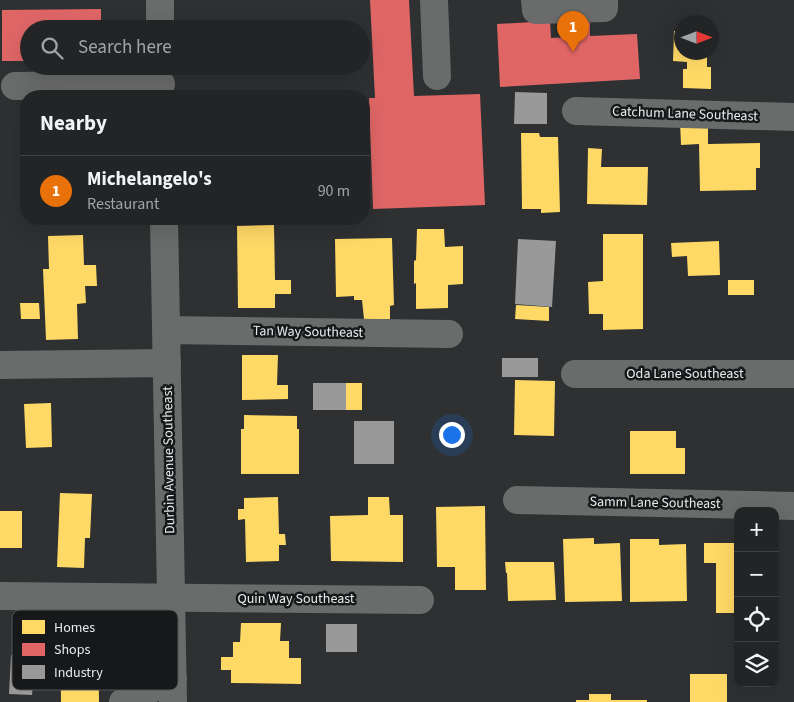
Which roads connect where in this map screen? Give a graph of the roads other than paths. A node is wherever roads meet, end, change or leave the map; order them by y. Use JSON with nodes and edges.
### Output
{"nodes":[{"id":1,"x":160,"y":0,"type":"edge"},
{"id":2,"x":434,"y":0,"type":"edge"},
{"id":3,"x":535,"y":0,"type":"edge"},
{"id":4,"x":604,"y":4,"type":"edge"},
{"id":5,"x":160,"y":20,"type":"edge"},
{"id":6,"x":437,"y":76,"type":"dead end"},
{"id":7,"x":161,"y":82,"type":"edge"},
{"id":8,"x":15,"y":86,"type":"dead end"},
{"id":9,"x":576,"y":111,"type":"dead end"},
{"id":10,"x":794,"y":117,"type":"edge"},
{"id":11,"x":164,"y":225,"type":"edge"},
{"id":12,"x":166,"y":330,"type":"junction"},
{"id":13,"x":449,"y":334,"type":"dead end"},
{"id":14,"x":167,"y":363,"type":"junction"},
{"id":15,"x":0,"y":365,"type":"edge"},
{"id":16,"x":575,"y":374,"type":"dead end"},
{"id":17,"x":794,"y":374,"type":"edge"},
{"id":18,"x":517,"y":500,"type":"dead end"},
{"id":19,"x":794,"y":506,"type":"edge"},
{"id":20,"x":0,"y":596,"type":"edge"},
{"id":21,"x":171,"y":598,"type":"junction"},
{"id":22,"x":420,"y":600,"type":"dead end"},
{"id":23,"x":171,"y":610,"type":"edge"},
{"id":24,"x":173,"y":691,"type":"edge"},
{"id":25,"x":123,"y":702,"type":"edge"}],
"edges":[{"from":1,"to":5,"type":"street"},
{"from":2,"to":6,"type":"street"},
{"from":3,"to":4,"type":"street"},
{"from":7,"to":8,"type":"street"},
{"from":9,"to":10,"type":"street","name":"Catchum Lane Southeast"},
{"from":11,"to":12,"type":"street","name":"Durbin Avenue Southeast"},
{"from":12,"to":13,"type":"street","name":"Tan Way Southeast"},
{"from":12,"to":14,"type":"street","name":"Durbin Avenue Southeast"},
{"from":14,"to":15,"type":"street"},
{"from":14,"to":21,"type":"street","name":"Durbin Avenue Southeast"},
{"from":16,"to":17,"type":"street","name":"Oda Lane Southeast"},
{"from":18,"to":19,"type":"street","name":"Samm Lane Southeast"},
{"from":20,"to":21,"type":"street","name":"Quin Way Southeast"},
{"from":21,"to":22,"type":"street","name":"Quin Way Southeast"},
{"from":21,"to":23,"type":"street","name":"Durbin Avenue Southeast"},
{"from":24,"to":25,"type":"street"}]}
